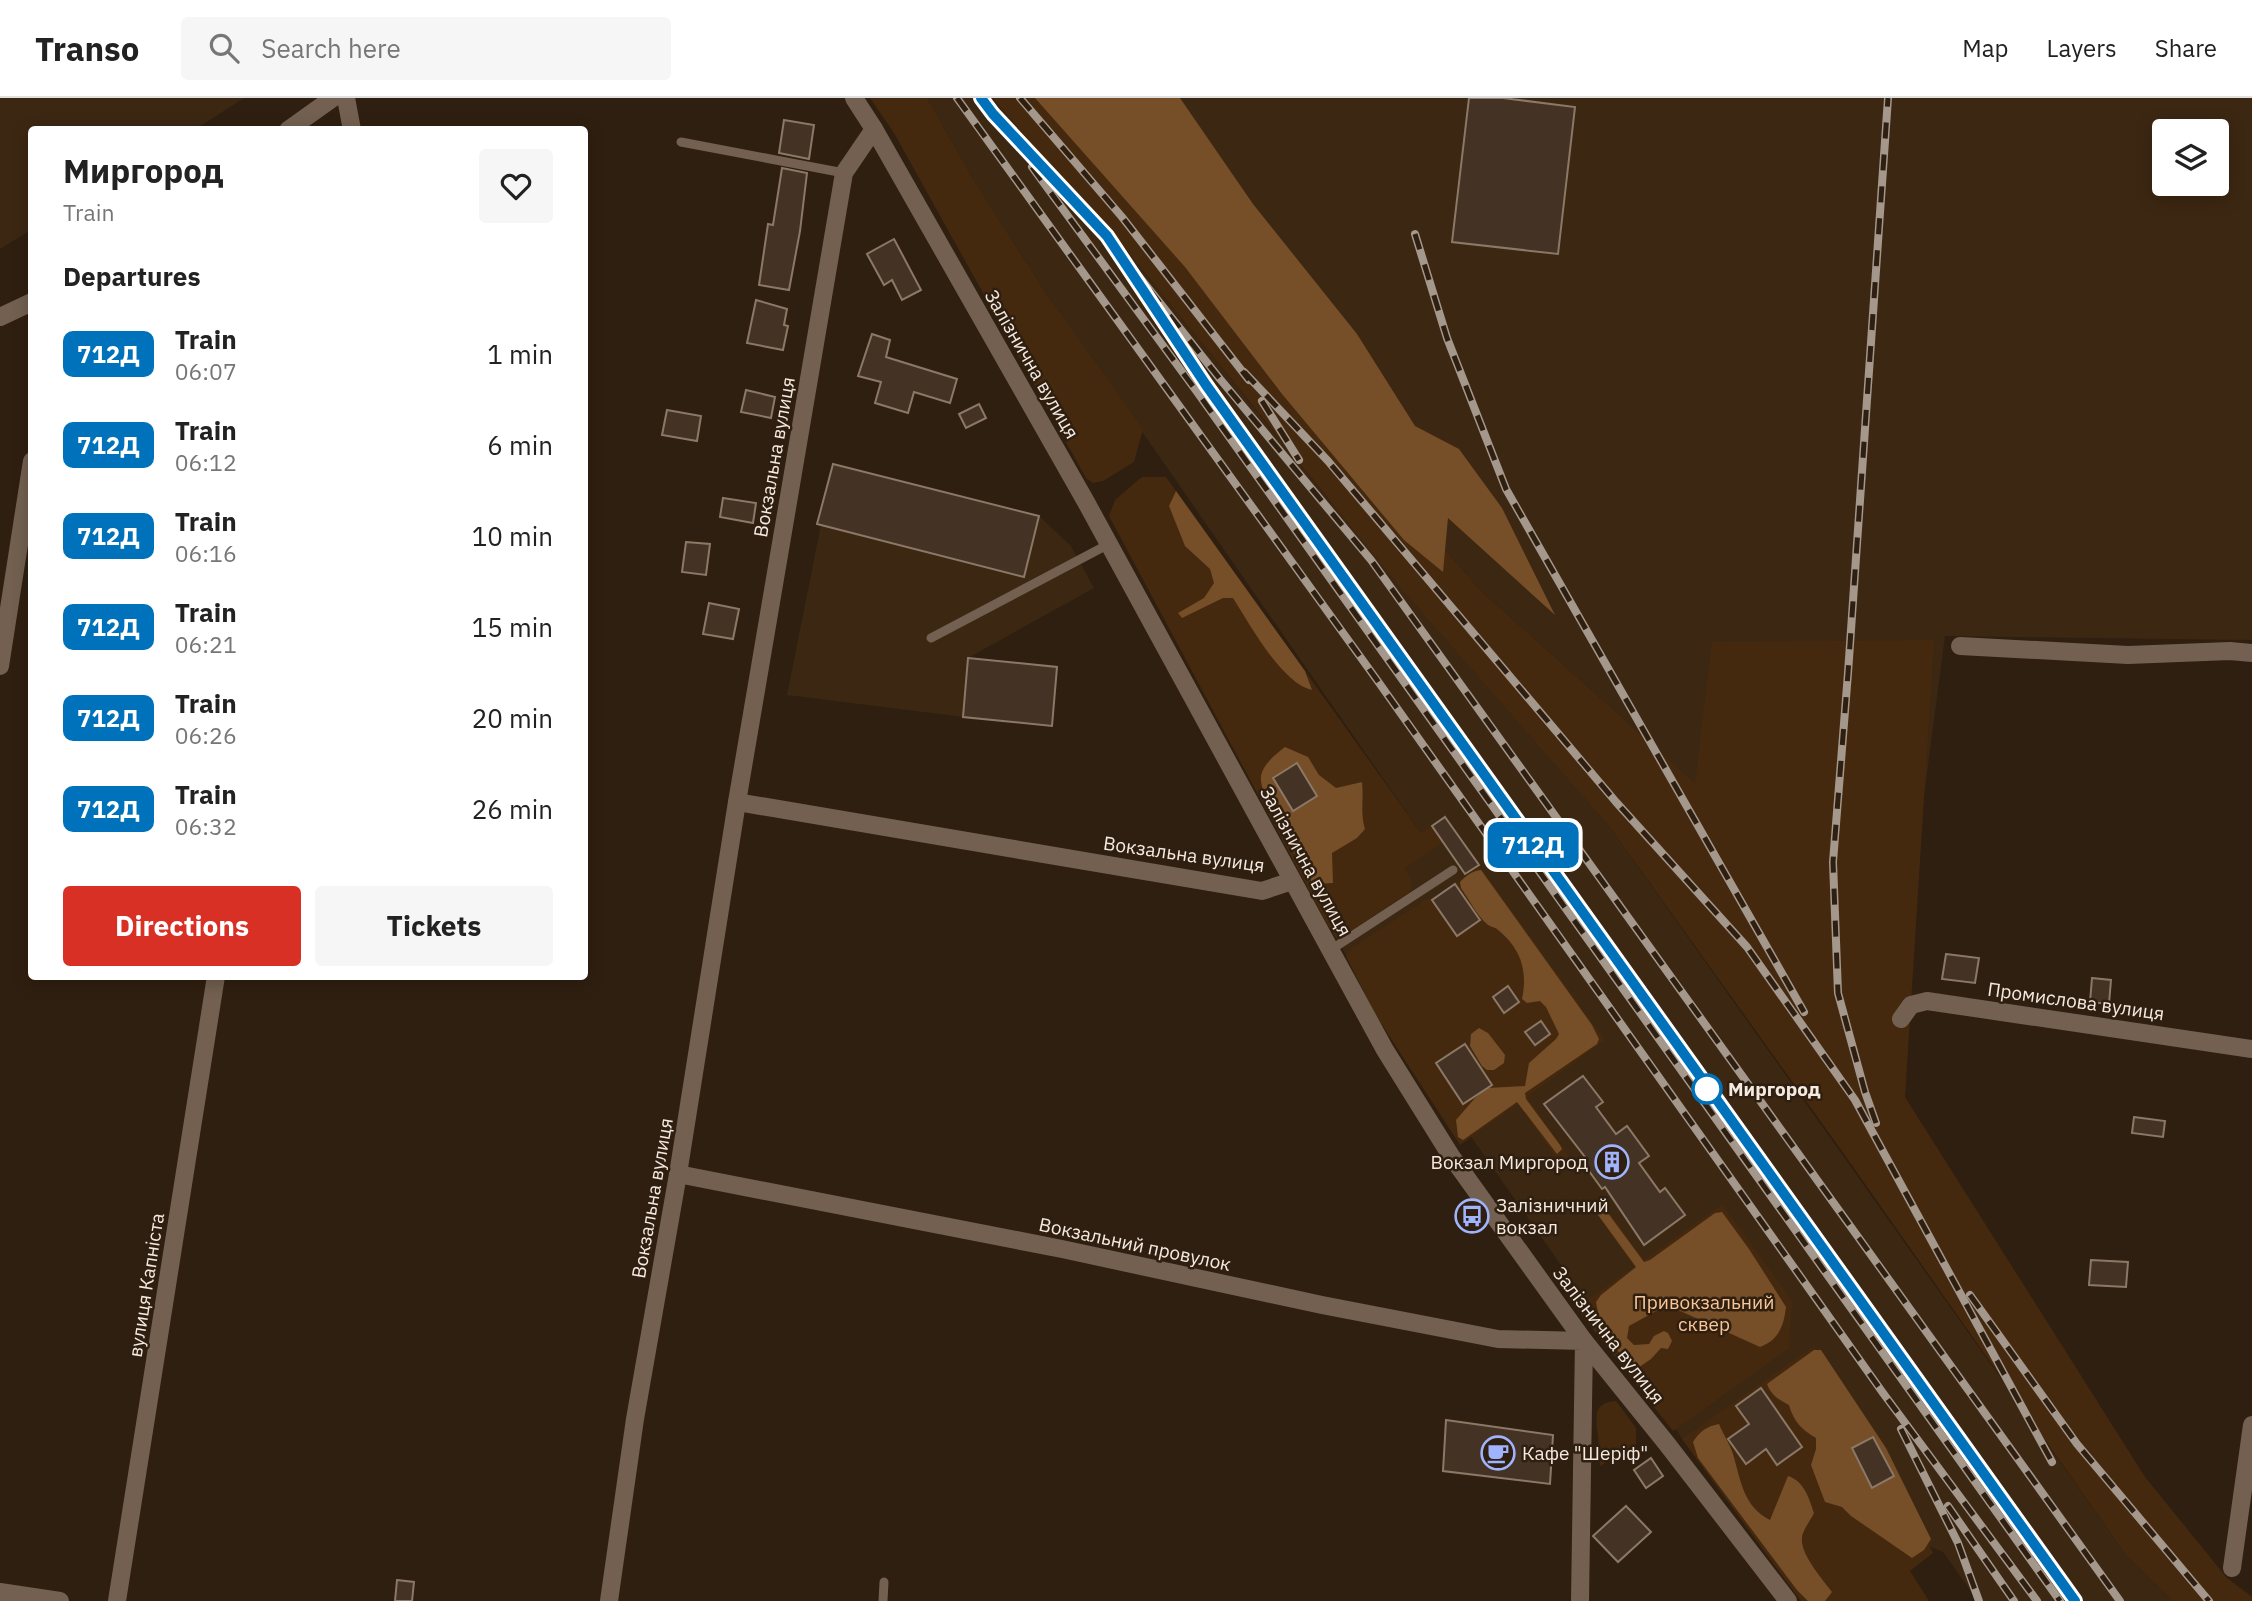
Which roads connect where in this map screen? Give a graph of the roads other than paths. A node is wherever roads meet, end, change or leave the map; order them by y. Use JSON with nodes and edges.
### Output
{"nodes":[{"id":1,"x":333,"y":98,"type":"edge"},
{"id":2,"x":346,"y":98,"type":"edge"},
{"id":3,"x":854,"y":98,"type":"edge"},
{"id":4,"x":294,"y":126,"type":"edge"},
{"id":5,"x":351,"y":126,"type":"edge"},
{"id":6,"x":874,"y":128,"type":"junction"},
{"id":7,"x":681,"y":142,"type":"dead end"},
{"id":8,"x":844,"y":173,"type":"junction"},
{"id":9,"x":28,"y":304,"type":"edge"},
{"id":10,"x":0,"y":317,"type":"edge"},
{"id":11,"x":28,"y":487,"type":"edge"},
{"id":12,"x":1109,"y":544,"type":"junction"},
{"id":13,"x":931,"y":638,"type":"dead end"},
{"id":14,"x":1960,"y":646,"type":"dead end"},
{"id":15,"x":2252,"y":653,"type":"edge"},
{"id":16,"x":0,"y":666,"type":"edge"},
{"id":17,"x":737,"y":802,"type":"junction"},
{"id":18,"x":1453,"y":870,"type":"dead end"},
{"id":19,"x":1292,"y":881,"type":"junction"},
{"id":20,"x":1332,"y":949,"type":"junction"},
{"id":21,"x":215,"y":980,"type":"edge"},
{"id":22,"x":1901,"y":1020,"type":"dead end"},
{"id":23,"x":2252,"y":1049,"type":"edge"},
{"id":24,"x":678,"y":1174,"type":"junction"},
{"id":25,"x":1584,"y":1341,"type":"junction"},
{"id":26,"x":2252,"y":1424,"type":"edge"},
{"id":27,"x":2232,"y":1568,"type":"dead end"},
{"id":28,"x":884,"y":1582,"type":"dead end"},
{"id":29,"x":0,"y":1592,"type":"edge"},
{"id":30,"x":60,"y":1601,"type":"edge"},
{"id":31,"x":117,"y":1601,"type":"edge"},
{"id":32,"x":609,"y":1601,"type":"edge"},
{"id":33,"x":883,"y":1601,"type":"edge"},
{"id":34,"x":1580,"y":1601,"type":"edge"},
{"id":35,"x":1788,"y":1601,"type":"edge"}],
"edges":[{"from":1,"to":4,"type":"street"},
{"from":2,"to":5,"type":"street"},
{"from":3,"to":6,"type":"street","name":"Залізнична вулиця"},
{"from":6,"to":8,"type":"street","name":"Вокзальна вулиця"},
{"from":6,"to":12,"type":"street","name":"Залізнична вулиця"},
{"from":7,"to":8,"type":"lane"},
{"from":8,"to":17,"type":"street","name":"Вокзальна вулиця"},
{"from":9,"to":10,"type":"street"},
{"from":11,"to":16,"type":"street"},
{"from":12,"to":13,"type":"lane"},
{"from":12,"to":19,"type":"street","name":"Залізнична вулиця"},
{"from":14,"to":15,"type":"street"},
{"from":17,"to":19,"type":"street","name":"Вокзальна вулиця"},
{"from":17,"to":24,"type":"street","name":"Вокзальна вулиця"},
{"from":18,"to":20,"type":"lane"},
{"from":19,"to":20,"type":"street","name":"Залізнична вулиця"},
{"from":20,"to":25,"type":"street","name":"Залізнична вулиця"},
{"from":21,"to":31,"type":"street","name":"вулиця Капніста"},
{"from":22,"to":23,"type":"street","name":"Промислова вулиця"},
{"from":24,"to":25,"type":"street","name":"Вокзальний провулок"},
{"from":24,"to":32,"type":"street","name":"Вокзальна вулиця"},
{"from":25,"to":34,"type":"street"},
{"from":25,"to":35,"type":"street","name":"Залізнична вулиця"},
{"from":26,"to":27,"type":"street"},
{"from":28,"to":33,"type":"lane"},
{"from":29,"to":30,"type":"street"}]}
